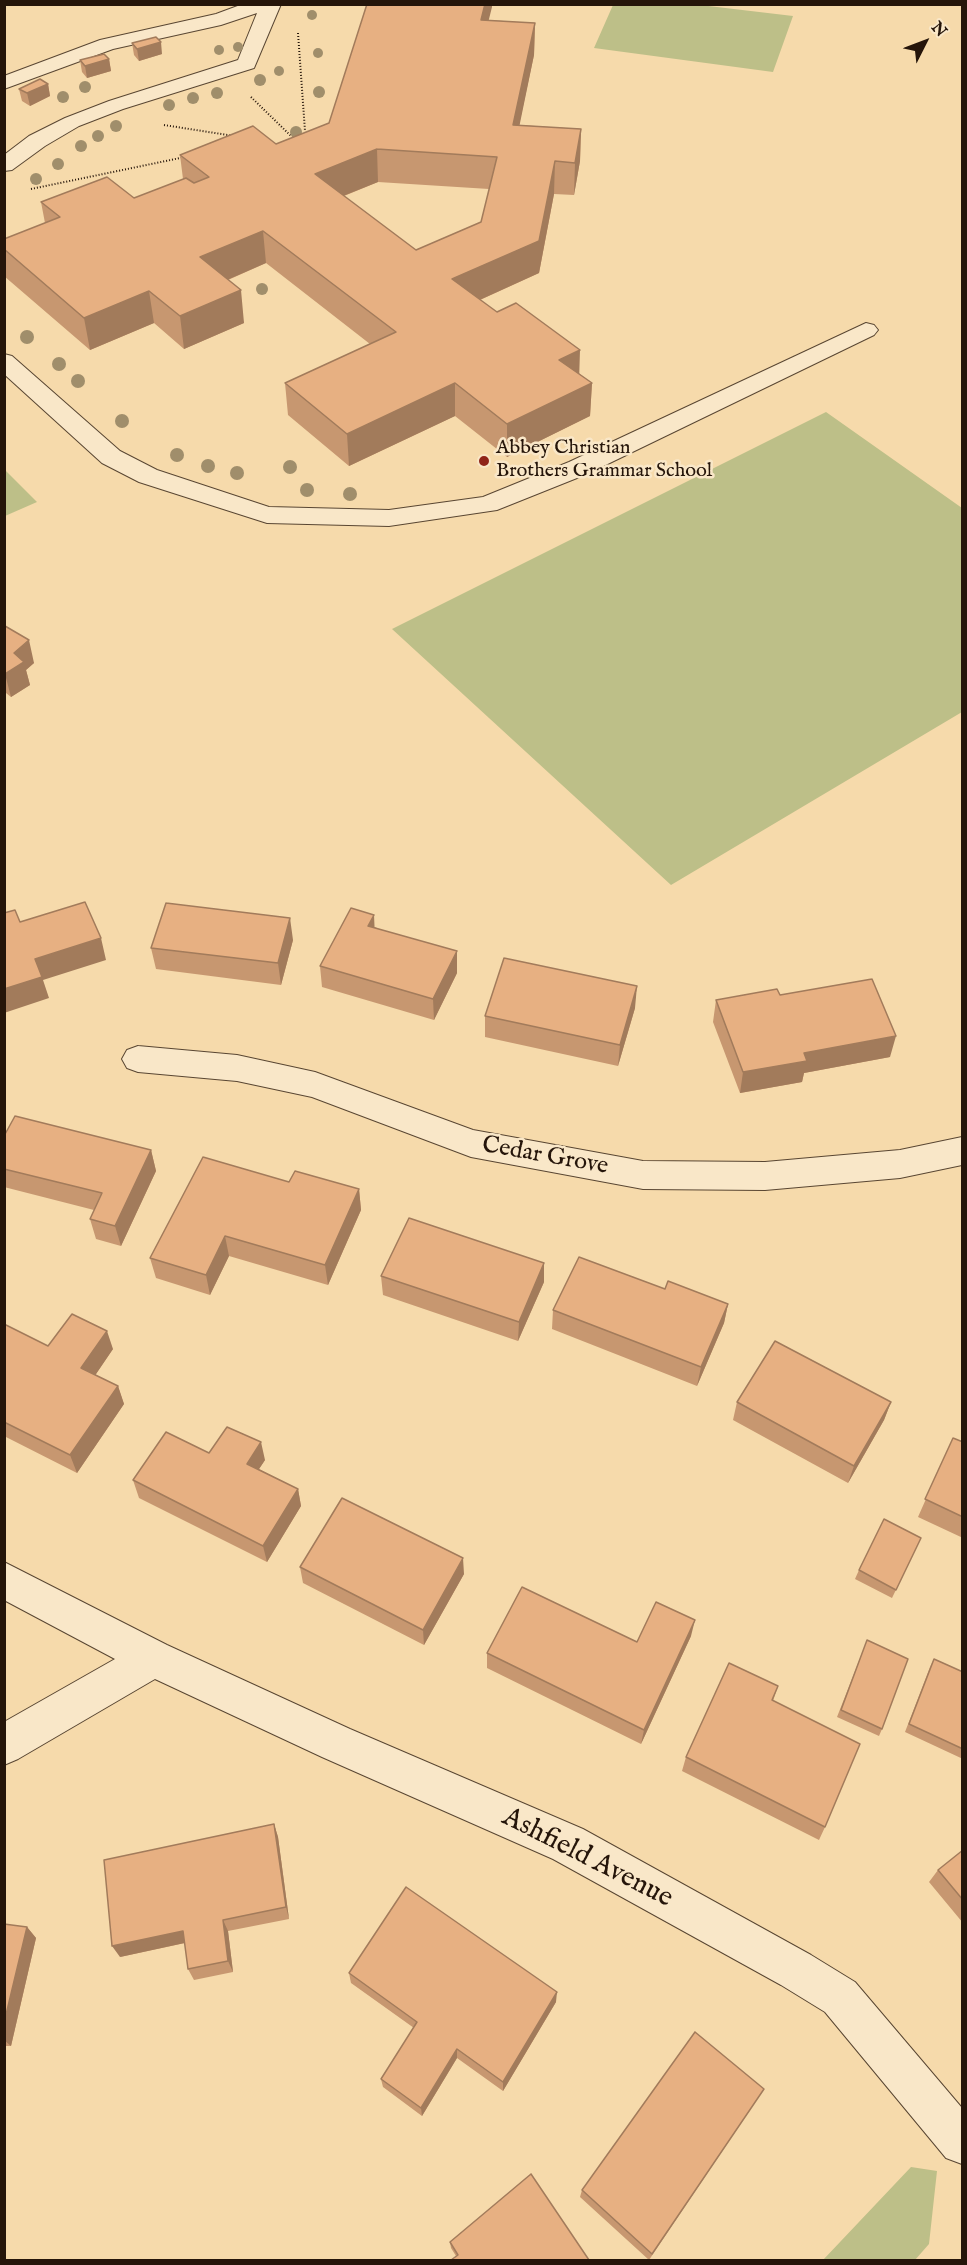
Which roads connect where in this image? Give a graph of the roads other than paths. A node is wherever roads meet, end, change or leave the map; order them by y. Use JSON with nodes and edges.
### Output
{"nodes":[{"id":1,"x":264,"y":4,"type":"edge"},
{"id":2,"x":271,"y":4,"type":"edge"},
{"id":3,"x":4,"y":83,"type":"edge"},
{"id":4,"x":4,"y":165,"type":"edge"},
{"id":5,"x":866,"y":330,"type":"dead end"},
{"id":6,"x":4,"y":361,"type":"edge"},
{"id":7,"x":138,"y":1059,"type":"dead end"},
{"id":8,"x":963,"y":1151,"type":"edge"},
{"id":9,"x":4,"y":1580,"type":"edge"},
{"id":10,"x":153,"y":1658,"type":"junction"},
{"id":11,"x":4,"y":1745,"type":"edge"},
{"id":12,"x":963,"y":2142,"type":"edge"}],
"edges":[{"from":1,"to":3,"type":"street"},
{"from":2,"to":4,"type":"street"},
{"from":5,"to":6,"type":"street"},
{"from":7,"to":8,"type":"street","name":"Cedar Grove"},
{"from":9,"to":10,"type":"street","name":"Ashfield Avenue"},
{"from":10,"to":11,"type":"street"},
{"from":10,"to":12,"type":"street","name":"Ashfield Avenue"}]}
